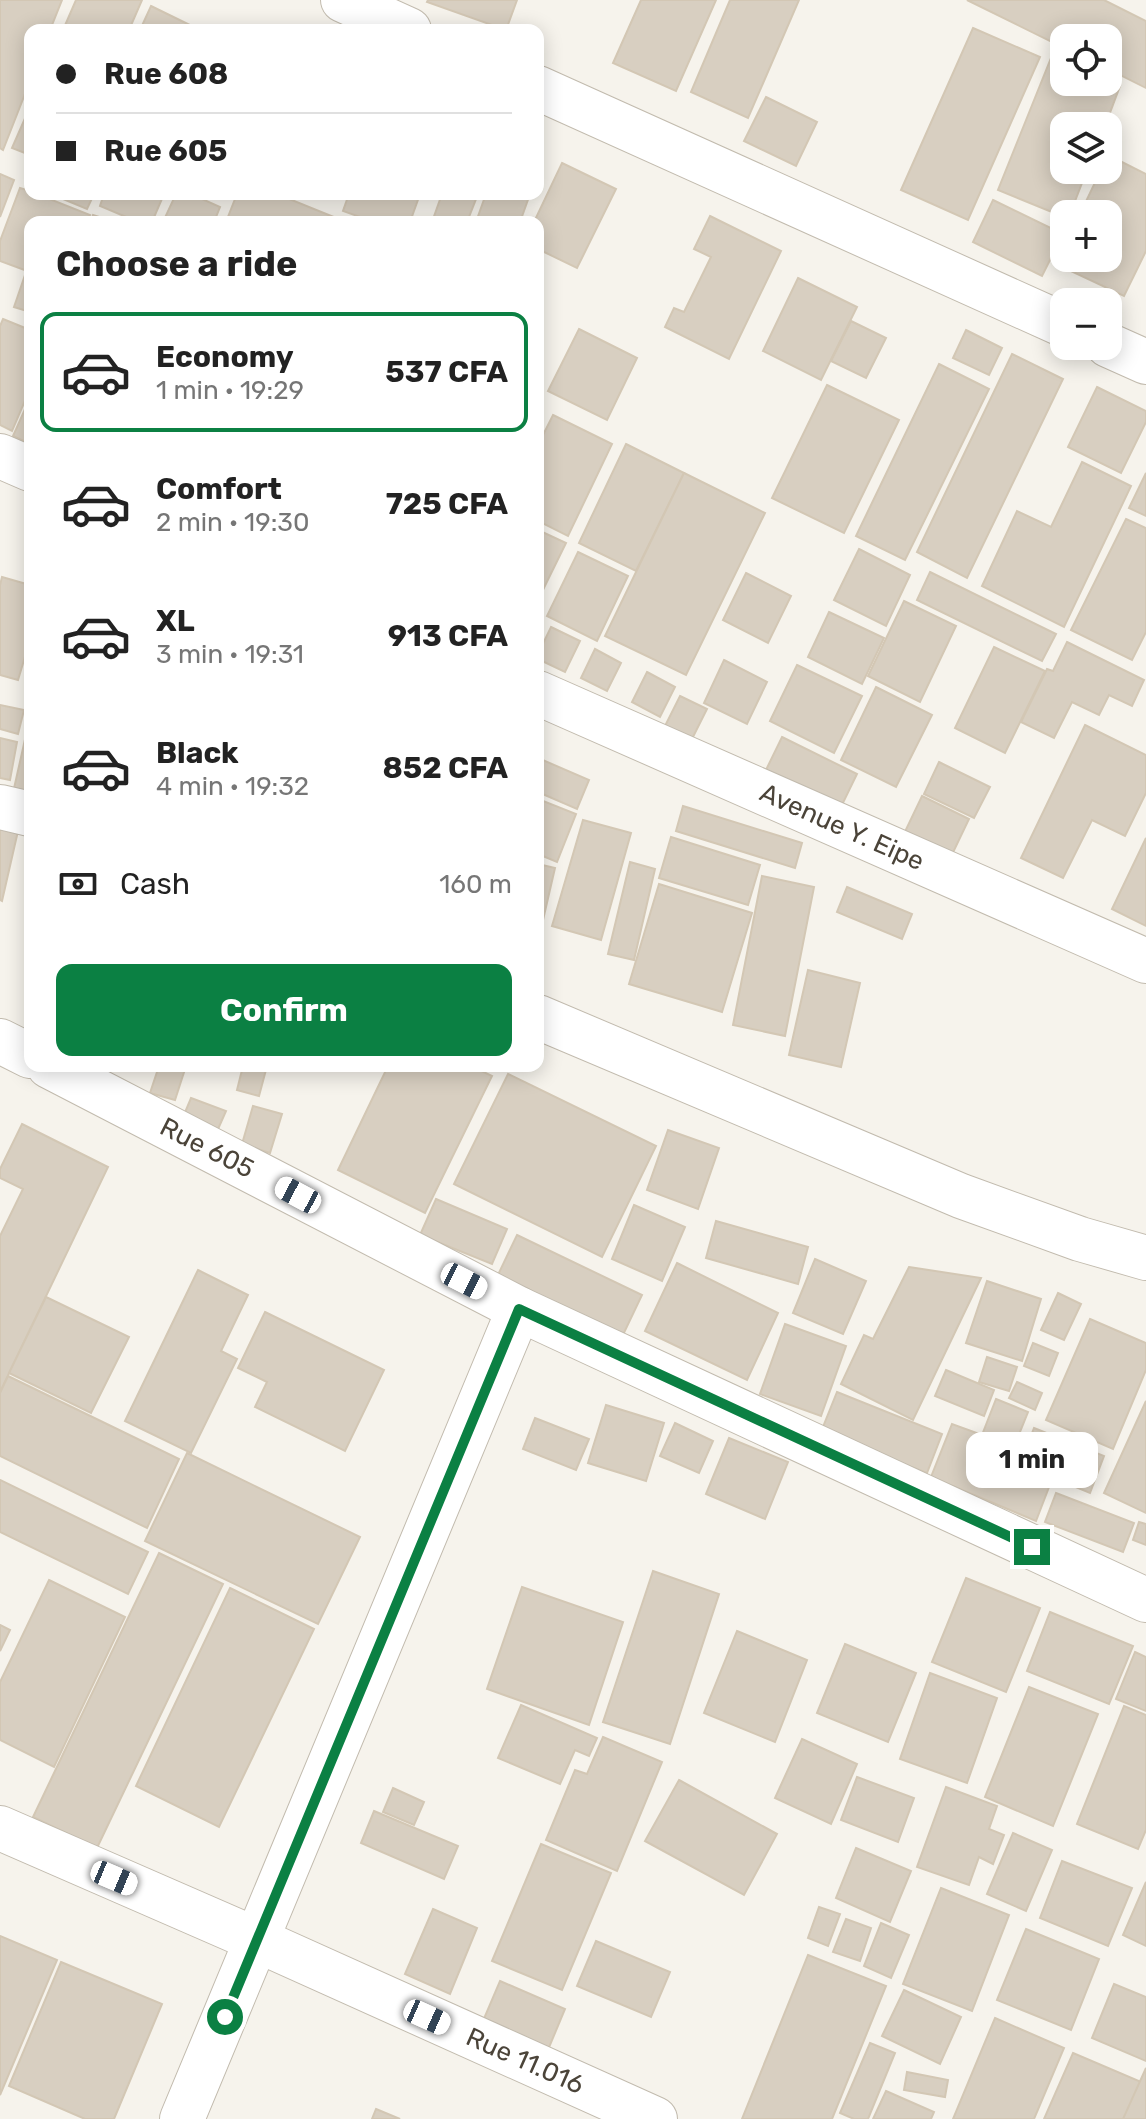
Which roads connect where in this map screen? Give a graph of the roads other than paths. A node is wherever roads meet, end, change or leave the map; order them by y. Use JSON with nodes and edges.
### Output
{"nodes":[{"id":1,"x":343,"y":0,"type":"edge"},
{"id":2,"x":396,"y":24,"type":"edge"},
{"id":3,"x":544,"y":91,"type":"edge"},
{"id":4,"x":1050,"y":319,"type":"edge"},
{"id":5,"x":1122,"y":351,"type":"edge"},
{"id":6,"x":1146,"y":362,"type":"edge"},
{"id":7,"x":0,"y":456,"type":"edge"},
{"id":8,"x":24,"y":466,"type":"edge"},
{"id":9,"x":544,"y":696,"type":"edge"},
{"id":10,"x":0,"y":807,"type":"edge"},
{"id":11,"x":24,"y":813,"type":"edge"},
{"id":12,"x":1146,"y":961,"type":"edge"},
{"id":13,"x":544,"y":1020,"type":"edge"},
{"id":14,"x":0,"y":1041,"type":"edge"},
{"id":15,"x":24,"y":1053,"type":"edge"},
{"id":16,"x":61,"y":1072,"type":"edge"},
{"id":17,"x":1146,"y":1258,"type":"edge"},
{"id":18,"x":519,"y":1309,"type":"junction"},
{"id":19,"x":1146,"y":1600,"type":"edge"},
{"id":20,"x":0,"y":1828,"type":"edge"},
{"id":21,"x":257,"y":1940,"type":"junction"},
{"id":22,"x":182,"y":2119,"type":"edge"},
{"id":23,"x":655,"y":2119,"type":"edge"}],
"edges":[{"from":1,"to":2,"type":"street"},
{"from":3,"to":4,"type":"street"},
{"from":5,"to":6,"type":"street"},
{"from":7,"to":8,"type":"street"},
{"from":9,"to":12,"type":"street","name":"Avenue Y. Eipe"},
{"from":10,"to":11,"type":"street"},
{"from":13,"to":17,"type":"street"},
{"from":14,"to":15,"type":"street"},
{"from":16,"to":18,"type":"street","name":"Rue 605"},
{"from":18,"to":19,"type":"street","name":"Rue 605"},
{"from":18,"to":21,"type":"street"},
{"from":20,"to":21,"type":"street","name":"Rue 11.016"},
{"from":21,"to":22,"type":"street"},
{"from":21,"to":23,"type":"street","name":"Rue 11.016"}]}
